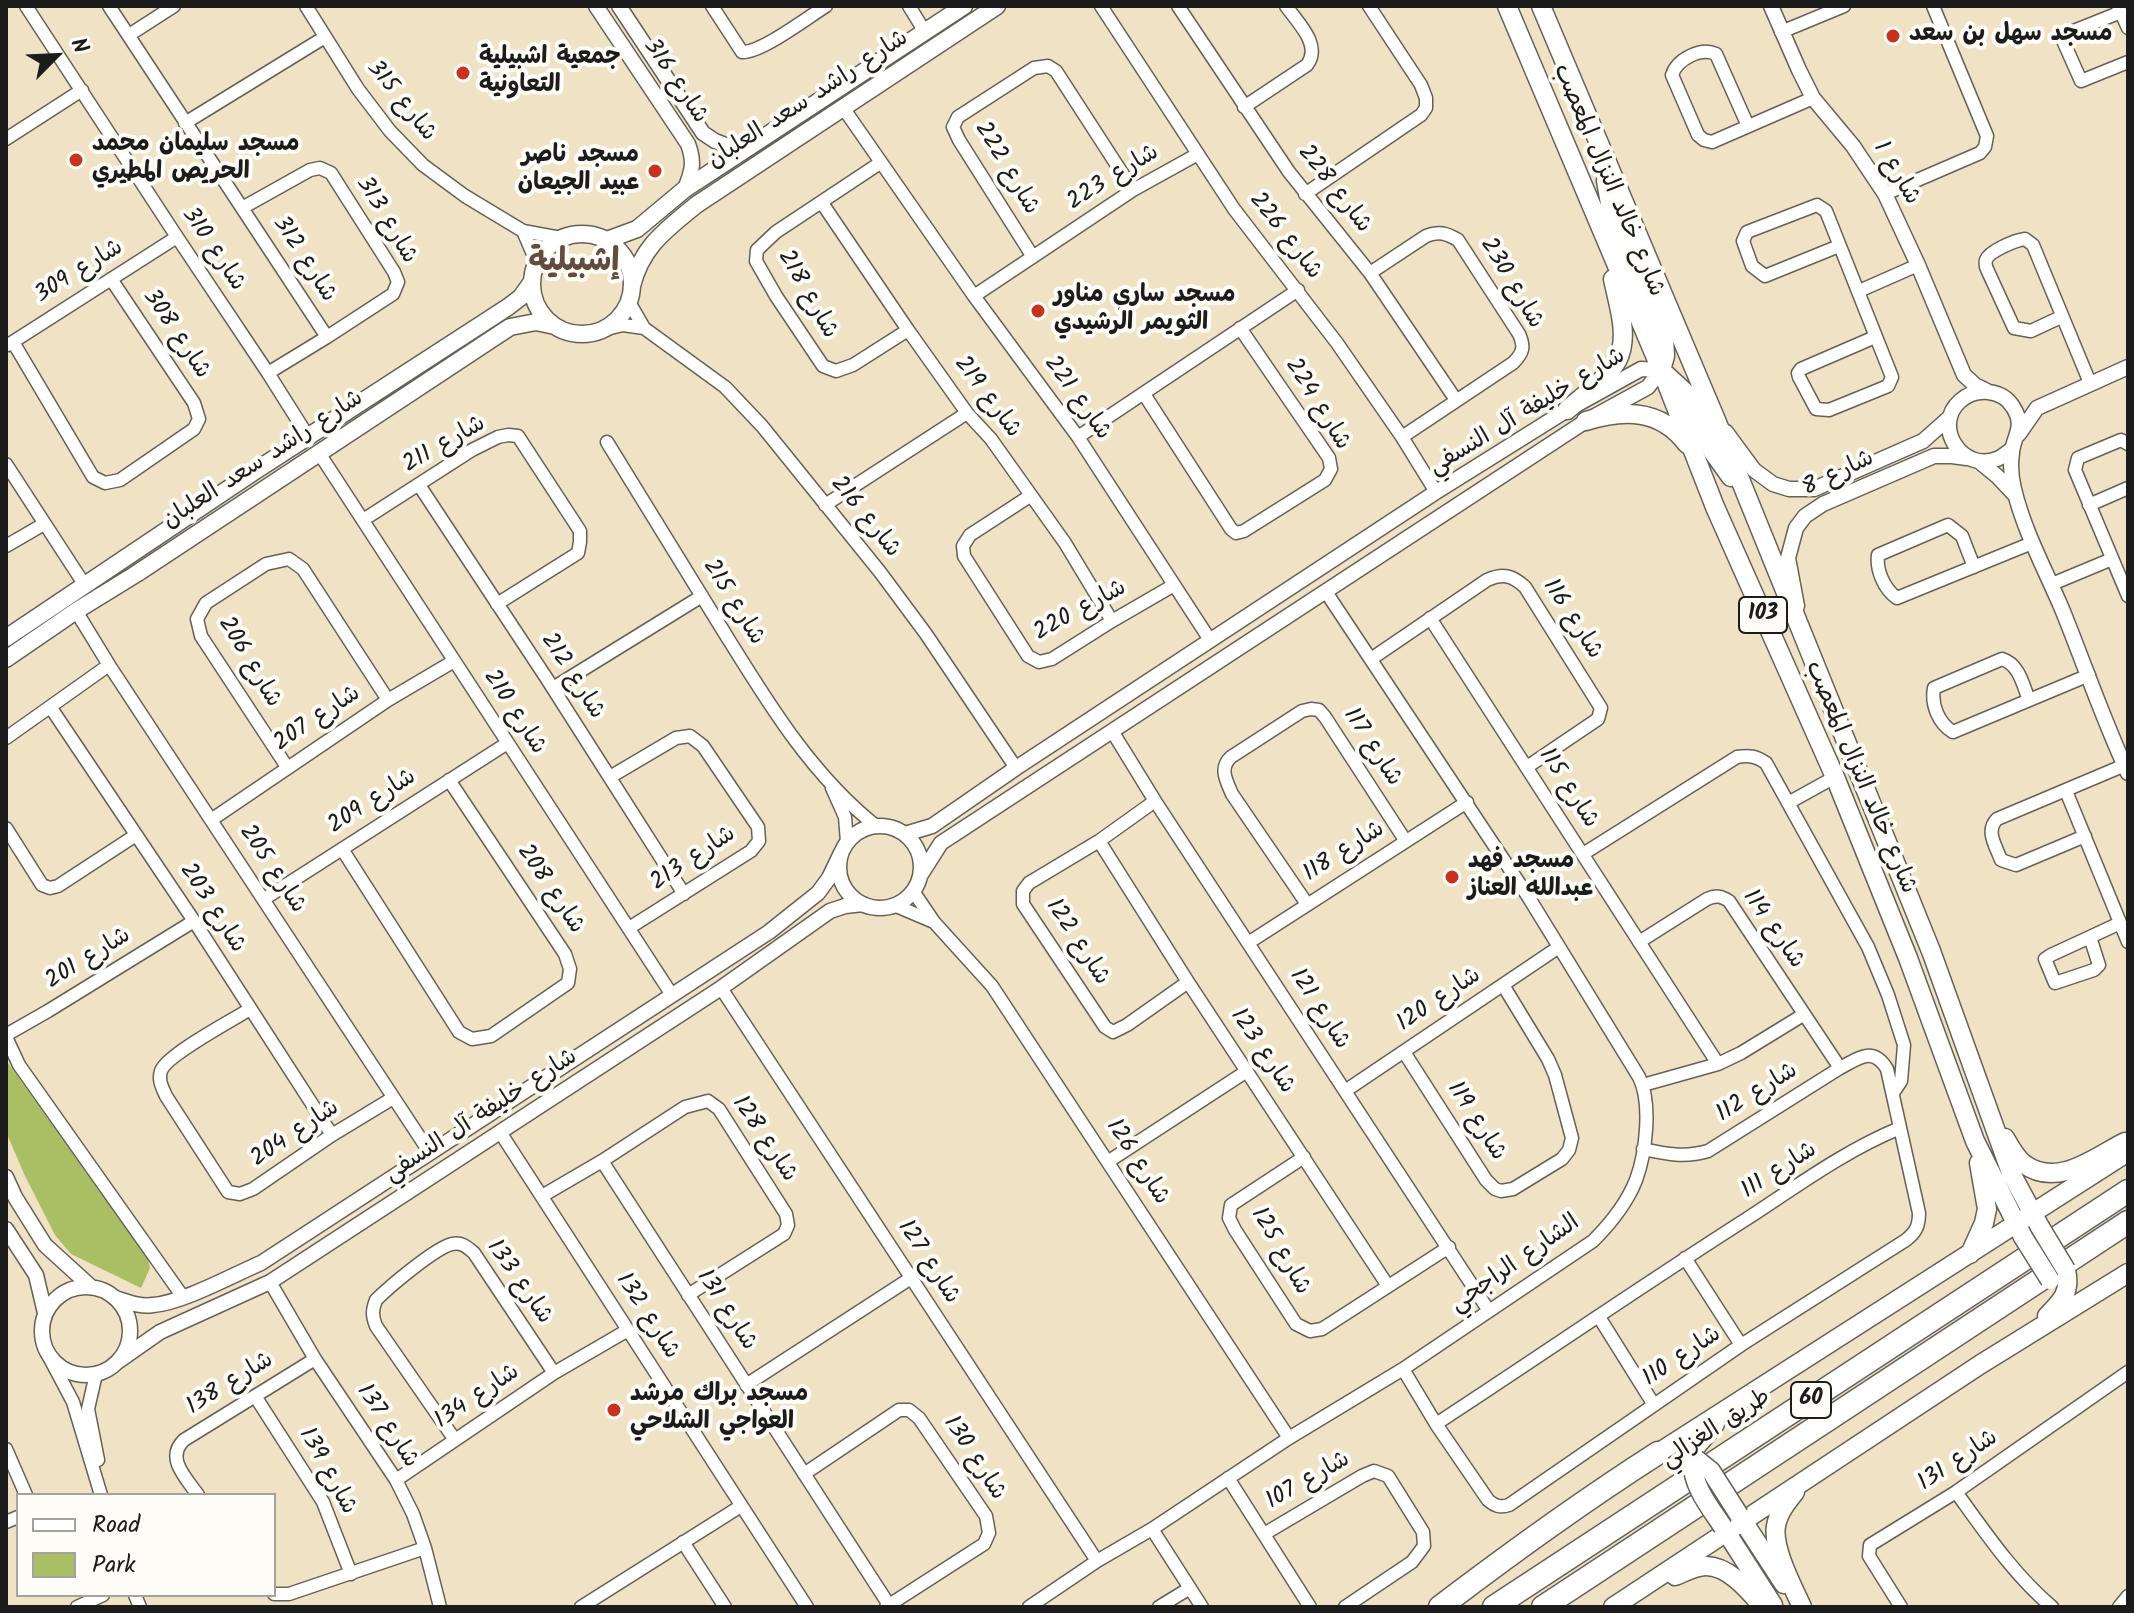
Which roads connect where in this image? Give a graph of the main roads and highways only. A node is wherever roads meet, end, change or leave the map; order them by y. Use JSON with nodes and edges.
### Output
{"nodes":[{"id":1,"x":964,"y":6,"type":"edge"},
{"id":2,"x":997,"y":6,"type":"edge"},
{"id":3,"x":1507,"y":6,"type":"edge"},
{"id":4,"x":1541,"y":6,"type":"edge"},
{"id":5,"x":1603,"y":154,"type":"junction"},
{"id":6,"x":607,"y":240,"type":"junction"},
{"id":7,"x":1606,"y":241,"type":"junction"},
{"id":8,"x":531,"y":283,"type":"junction"},
{"id":9,"x":630,"y":294,"type":"junction"},
{"id":10,"x":555,"y":326,"type":"junction"},
{"id":11,"x":1661,"y":370,"type":"junction"},
{"id":12,"x":1567,"y":410,"type":"road end"},
{"id":13,"x":1586,"y":421,"type":"road end"},
{"id":14,"x":1694,"y":453,"type":"junction"},
{"id":15,"x":255,"y":471,"type":"junction"},
{"id":16,"x":267,"y":487,"type":"junction"},
{"id":17,"x":1747,"y":498,"type":"junction"},
{"id":18,"x":128,"y":556,"type":"junction"},
{"id":19,"x":136,"y":574,"type":"junction"},
{"id":20,"x":6,"y":638,"type":"edge"},
{"id":21,"x":6,"y":659,"type":"edge"},
{"id":22,"x":1991,"y":1117,"type":"junction"},
{"id":23,"x":1975,"y":1141,"type":"junction"},
{"id":24,"x":2128,"y":1141,"type":"edge"},
{"id":25,"x":2128,"y":1152,"type":"edge"},
{"id":26,"x":2128,"y":1191,"type":"edge"},
{"id":27,"x":2037,"y":1220,"type":"junction"},
{"id":28,"x":2128,"y":1222,"type":"edge"},
{"id":29,"x":2020,"y":1231,"type":"junction"},
{"id":30,"x":1970,"y":1255,"type":"junction"},
{"id":31,"x":2058,"y":1275,"type":"junction"},
{"id":32,"x":2123,"y":1277,"type":"edge"},
{"id":33,"x":2066,"y":1294,"type":"junction"},
{"id":34,"x":2013,"y":1344,"type":"junction"},
{"id":35,"x":1731,"y":1408,"type":"junction"},
{"id":36,"x":1658,"y":1453,"type":"junction"},
{"id":37,"x":1693,"y":1459,"type":"junction"},
{"id":38,"x":1804,"y":1480,"type":"junction"},
{"id":39,"x":1741,"y":1518,"type":"junction"},
{"id":40,"x":1724,"y":1530,"type":"junction"},
{"id":41,"x":1619,"y":1603,"type":"edge"},
{"id":42,"x":1440,"y":1607,"type":"edge"},
{"id":43,"x":1494,"y":1607,"type":"edge"},
{"id":44,"x":1543,"y":1607,"type":"edge"},
{"id":45,"x":1763,"y":1607,"type":"edge"},
{"id":46,"x":1774,"y":1607,"type":"edge"},
{"id":47,"x":1800,"y":1607,"type":"edge"}],
"edges":[{"from":1,"to":6,"type":"main road","name":"شارع راشد سعد العلبان"},
{"from":2,"to":9,"type":"main road","name":"شارع راشد سعد العلبان"},
{"from":3,"to":7,"type":"main road","name":"شارع خالد النزال المعصب","number":"103"},
{"from":4,"to":5,"type":"main road","name":"شارع خالد النزال المعصب","number":"103"},
{"from":5,"to":11,"type":"main road"},
{"from":5,"to":17,"type":"main road","name":"شارع خالد النزال المعصب","number":"103"},
{"from":6,"to":8,"type":"main road"},
{"from":6,"to":9,"type":"main road"},
{"from":7,"to":11,"type":"main road","name":"شارع خالد النزال المعصب","number":"103"},
{"from":7,"to":12,"type":"main road"},
{"from":8,"to":10,"type":"main road"},
{"from":8,"to":15,"type":"main road","name":"شارع راشد سعد العلبان"},
{"from":9,"to":10,"type":"main road"},
{"from":10,"to":16,"type":"main road","name":"شارع راشد سعد العلبان"},
{"from":11,"to":14,"type":"main road","name":"شارع خالد النزال المعصب","number":"103"},
{"from":11,"to":17,"type":"main road"},
{"from":13,"to":14,"type":"main road"},
{"from":14,"to":23,"type":"main road","name":"شارع خالد النزال المعصب","number":"103"},
{"from":15,"to":16,"type":"main road"},
{"from":15,"to":18,"type":"main road","name":"شارع راشد سعد العلبان"},
{"from":16,"to":19,"type":"main road","name":"شارع راشد سعد العلبان"},
{"from":17,"to":22,"type":"main road","name":"شارع خالد النزال المعصب","number":"103"},
{"from":18,"to":19,"type":"main road"},
{"from":18,"to":20,"type":"main road","name":"شارع راشد سعد العلبان"},
{"from":19,"to":21,"type":"main road","name":"شارع راشد سعد العلبان"},
{"from":22,"to":24,"type":"main road"},
{"from":22,"to":27,"type":"main road","name":"شارع خالد النزال المعصب","number":"103"},
{"from":23,"to":29,"type":"main road","name":"شارع خالد النزال المعصب","number":"103"},
{"from":23,"to":30,"type":"main road"},
{"from":25,"to":27,"type":"main road"},
{"from":26,"to":43,"type":"highway","name":"طريق الغزالي","number":"60"},
{"from":27,"to":29,"type":"main road"},
{"from":27,"to":31,"type":"main road","name":"شارع خالد النزال المعصب","number":"103","bridge":true},
{"from":28,"to":44,"type":"highway","number":"60"},
{"from":29,"to":30,"type":"main road"},
{"from":29,"to":31,"type":"main road","name":"شارع خالد النزال المعصب","number":"103","bridge":true},
{"from":30,"to":35,"type":"main road"},
{"from":31,"to":33,"type":"main road","name":"شارع خالد النزال المعصب","number":"103"},
{"from":32,"to":33,"type":"main road"},
{"from":32,"to":34,"type":"main road"},
{"from":33,"to":34,"type":"main road"},
{"from":34,"to":38,"type":"main road"},
{"from":35,"to":36,"type":"main road"},
{"from":35,"to":37,"type":"main road"},
{"from":36,"to":37,"type":"main road"},
{"from":36,"to":42,"type":"highway"},
{"from":37,"to":39,"type":"main road","bridge":true},
{"from":37,"to":40,"type":"main road","bridge":true},
{"from":38,"to":39,"type":"main road"},
{"from":38,"to":47,"type":"main road"},
{"from":39,"to":40,"type":"main road"},
{"from":39,"to":47,"type":"main road"},
{"from":40,"to":41,"type":"main road"},
{"from":40,"to":46,"type":"main road"},
{"from":41,"to":45,"type":"main road"}]}
